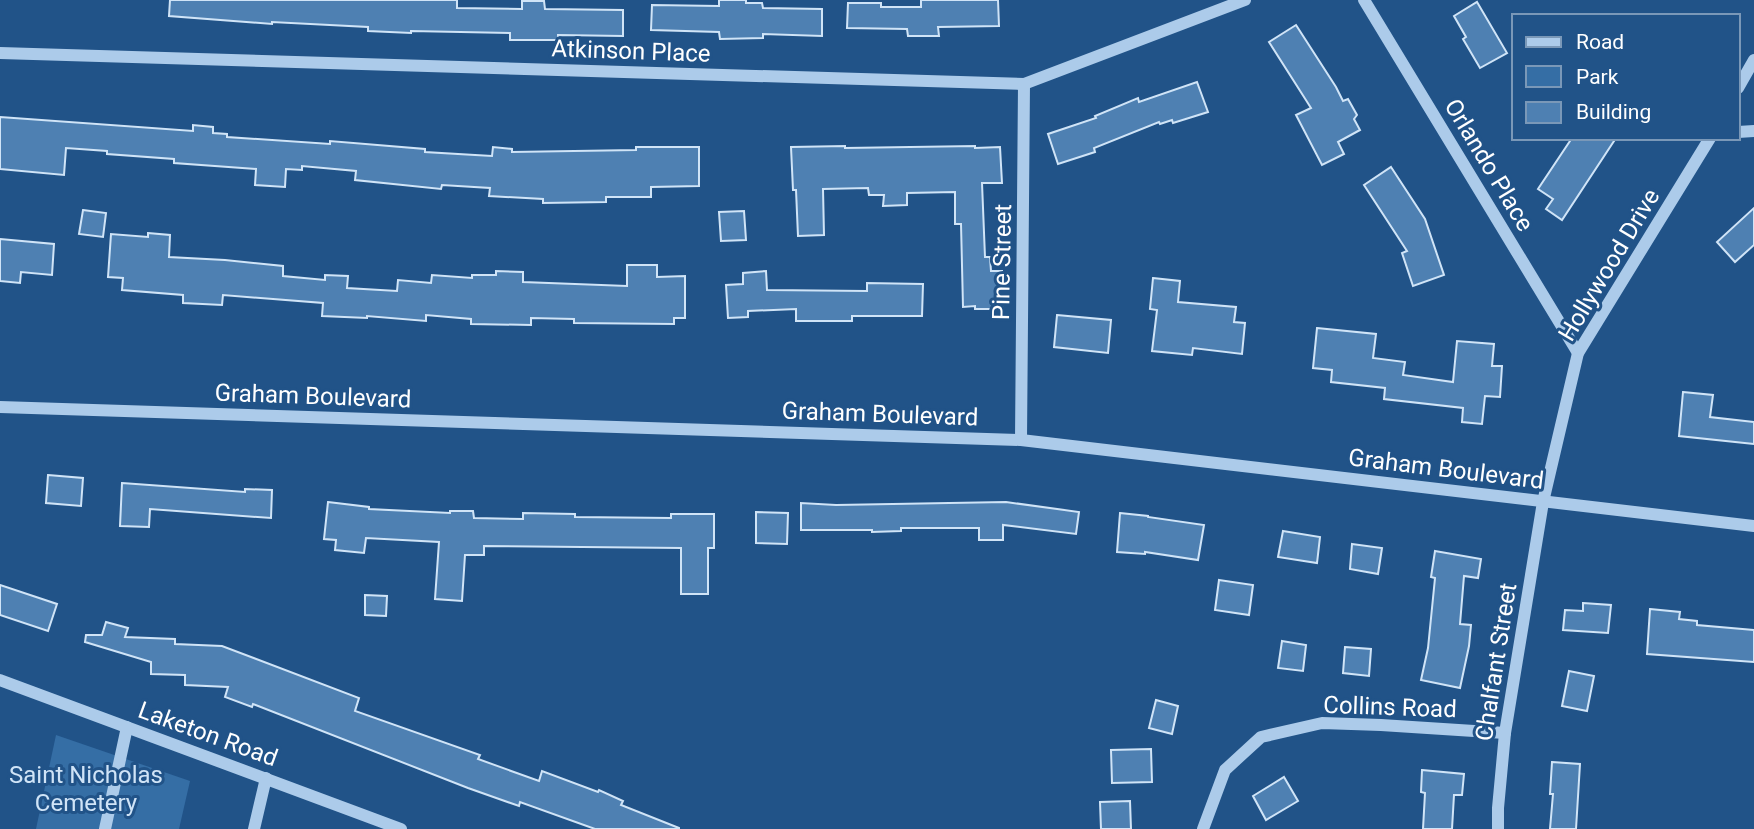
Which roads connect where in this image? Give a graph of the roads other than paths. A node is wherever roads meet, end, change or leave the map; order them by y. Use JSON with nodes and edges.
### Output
{"nodes":[{"id":1,"x":1245,"y":0,"type":"edge"},
{"id":2,"x":1364,"y":0,"type":"edge"},
{"id":3,"x":0,"y":53,"type":"edge"},
{"id":4,"x":1754,"y":60,"type":"edge"},
{"id":5,"x":1024,"y":84,"type":"junction"},
{"id":6,"x":1740,"y":84,"type":"edge"},
{"id":7,"x":1709,"y":140,"type":"edge"},
{"id":8,"x":1578,"y":352,"type":"junction"},
{"id":9,"x":0,"y":407,"type":"edge"},
{"id":10,"x":1021,"y":440,"type":"junction"},
{"id":11,"x":1543,"y":502,"type":"junction"},
{"id":12,"x":1754,"y":526,"type":"edge"},
{"id":13,"x":0,"y":680,"type":"edge"},
{"id":14,"x":127,"y":727,"type":"junction"},
{"id":15,"x":1505,"y":733,"type":"junction"},
{"id":16,"x":267,"y":778,"type":"junction"},
{"id":17,"x":105,"y":829,"type":"edge"},
{"id":18,"x":254,"y":829,"type":"edge"},
{"id":19,"x":401,"y":829,"type":"edge"},
{"id":20,"x":1203,"y":829,"type":"edge"},
{"id":21,"x":1498,"y":829,"type":"edge"}],
"edges":[{"from":1,"to":5,"type":"street","name":"Atkinson Place"},
{"from":2,"to":8,"type":"street","name":"Orlando Place"},
{"from":3,"to":5,"type":"street","name":"Atkinson Place"},
{"from":4,"to":6,"type":"street"},
{"from":5,"to":10,"type":"street","name":"Pine Street"},
{"from":7,"to":8,"type":"street","name":"Hollywood Drive"},
{"from":8,"to":11,"type":"street","name":"Hollywood Drive"},
{"from":9,"to":10,"type":"street","name":"Graham Boulevard"},
{"from":10,"to":11,"type":"street","name":"Graham Boulevard"},
{"from":11,"to":12,"type":"street","name":"Graham Boulevard"},
{"from":11,"to":15,"type":"street","name":"Chalfant Street"},
{"from":13,"to":14,"type":"street","name":"Laketon Road"},
{"from":14,"to":16,"type":"street","name":"Laketon Road"},
{"from":14,"to":17,"type":"street"},
{"from":15,"to":20,"type":"street","name":"Collins Road"},
{"from":15,"to":21,"type":"street","name":"Chalfant Street"},
{"from":16,"to":18,"type":"street"},
{"from":16,"to":19,"type":"street","name":"Laketon Road"}]}
